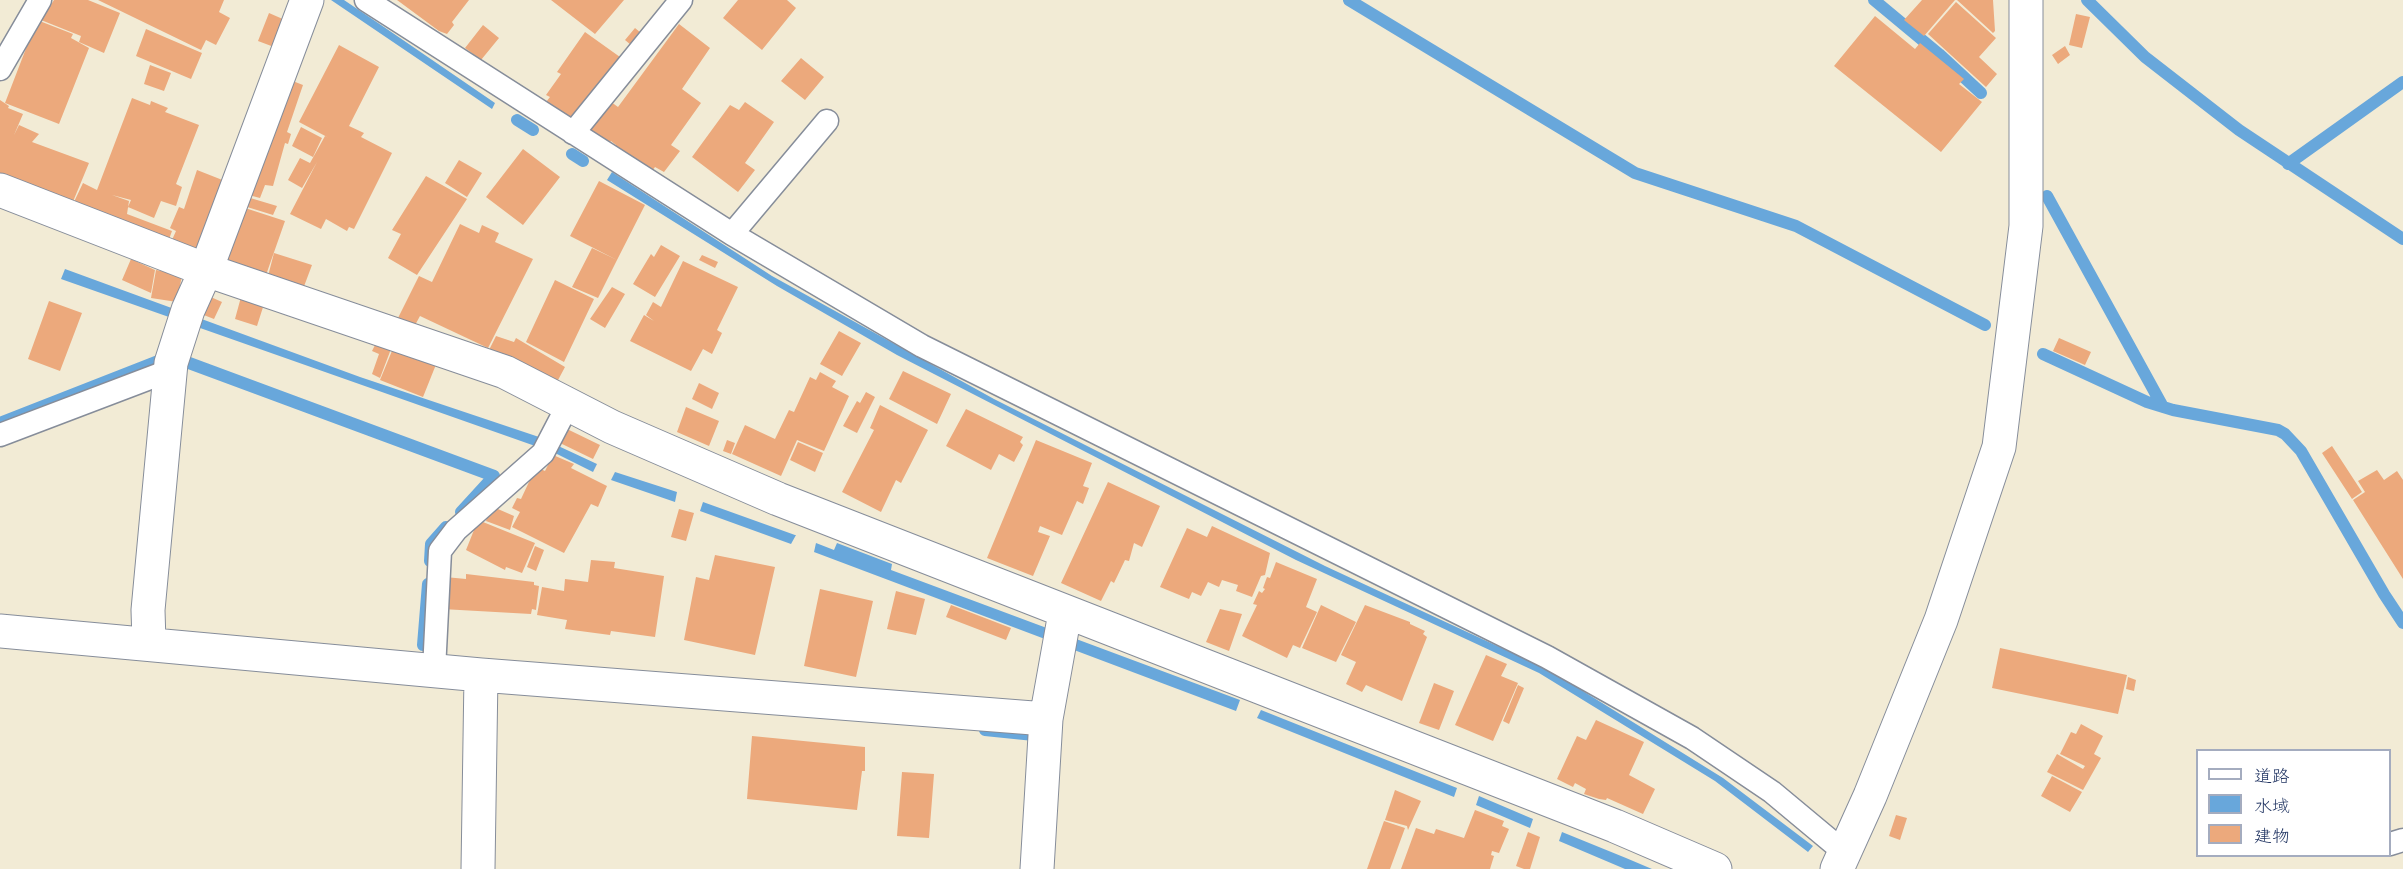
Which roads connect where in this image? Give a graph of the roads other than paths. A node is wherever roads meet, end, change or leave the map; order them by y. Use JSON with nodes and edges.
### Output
{"nodes":[{"id":1,"x":40,"y":0,"type":"edge"},
{"id":2,"x":307,"y":0,"type":"edge"},
{"id":3,"x":366,"y":0,"type":"edge"},
{"id":4,"x":681,"y":0,"type":"edge"},
{"id":5,"x":2026,"y":0,"type":"edge"},
{"id":6,"x":0,"y":69,"type":"edge"},
{"id":7,"x":827,"y":121,"type":"dead end"},
{"id":8,"x":573,"y":133,"type":"junction"},
{"id":9,"x":0,"y":190,"type":"edge"},
{"id":10,"x":732,"y":234,"type":"junction"},
{"id":11,"x":206,"y":270,"type":"junction"},
{"id":12,"x":171,"y":370,"type":"junction"},
{"id":13,"x":569,"y":403,"type":"junction"},
{"id":14,"x":0,"y":435,"type":"edge"},
{"id":15,"x":1062,"y":630,"type":"junction"},
{"id":16,"x":0,"y":631,"type":"edge"},
{"id":17,"x":149,"y":642,"type":"junction"},
{"id":18,"x":434,"y":670,"type":"junction"},
{"id":19,"x":481,"y":675,"type":"junction"},
{"id":20,"x":1046,"y":719,"type":"junction"},
{"id":21,"x":1840,"y":860,"type":"edge"},
{"id":22,"x":478,"y":869,"type":"edge"},
{"id":23,"x":1037,"y":869,"type":"edge"},
{"id":24,"x":1714,"y":869,"type":"edge"}],
"edges":[{"from":1,"to":6,"type":"lane"},
{"from":2,"to":11,"type":"street"},
{"from":3,"to":8,"type":"lane"},
{"from":4,"to":8,"type":"lane"},
{"from":5,"to":21,"type":"street"},
{"from":7,"to":10,"type":"lane"},
{"from":8,"to":10,"type":"lane"},
{"from":9,"to":11,"type":"street"},
{"from":10,"to":21,"type":"lane"},
{"from":11,"to":12,"type":"street"},
{"from":11,"to":13,"type":"street"},
{"from":12,"to":14,"type":"lane"},
{"from":12,"to":17,"type":"street"},
{"from":13,"to":15,"type":"street"},
{"from":13,"to":18,"type":"lane"},
{"from":15,"to":20,"type":"street"},
{"from":15,"to":24,"type":"street"},
{"from":16,"to":17,"type":"street"},
{"from":17,"to":18,"type":"street"},
{"from":18,"to":19,"type":"street"},
{"from":19,"to":20,"type":"street"},
{"from":19,"to":22,"type":"street"},
{"from":20,"to":23,"type":"street"}]}
